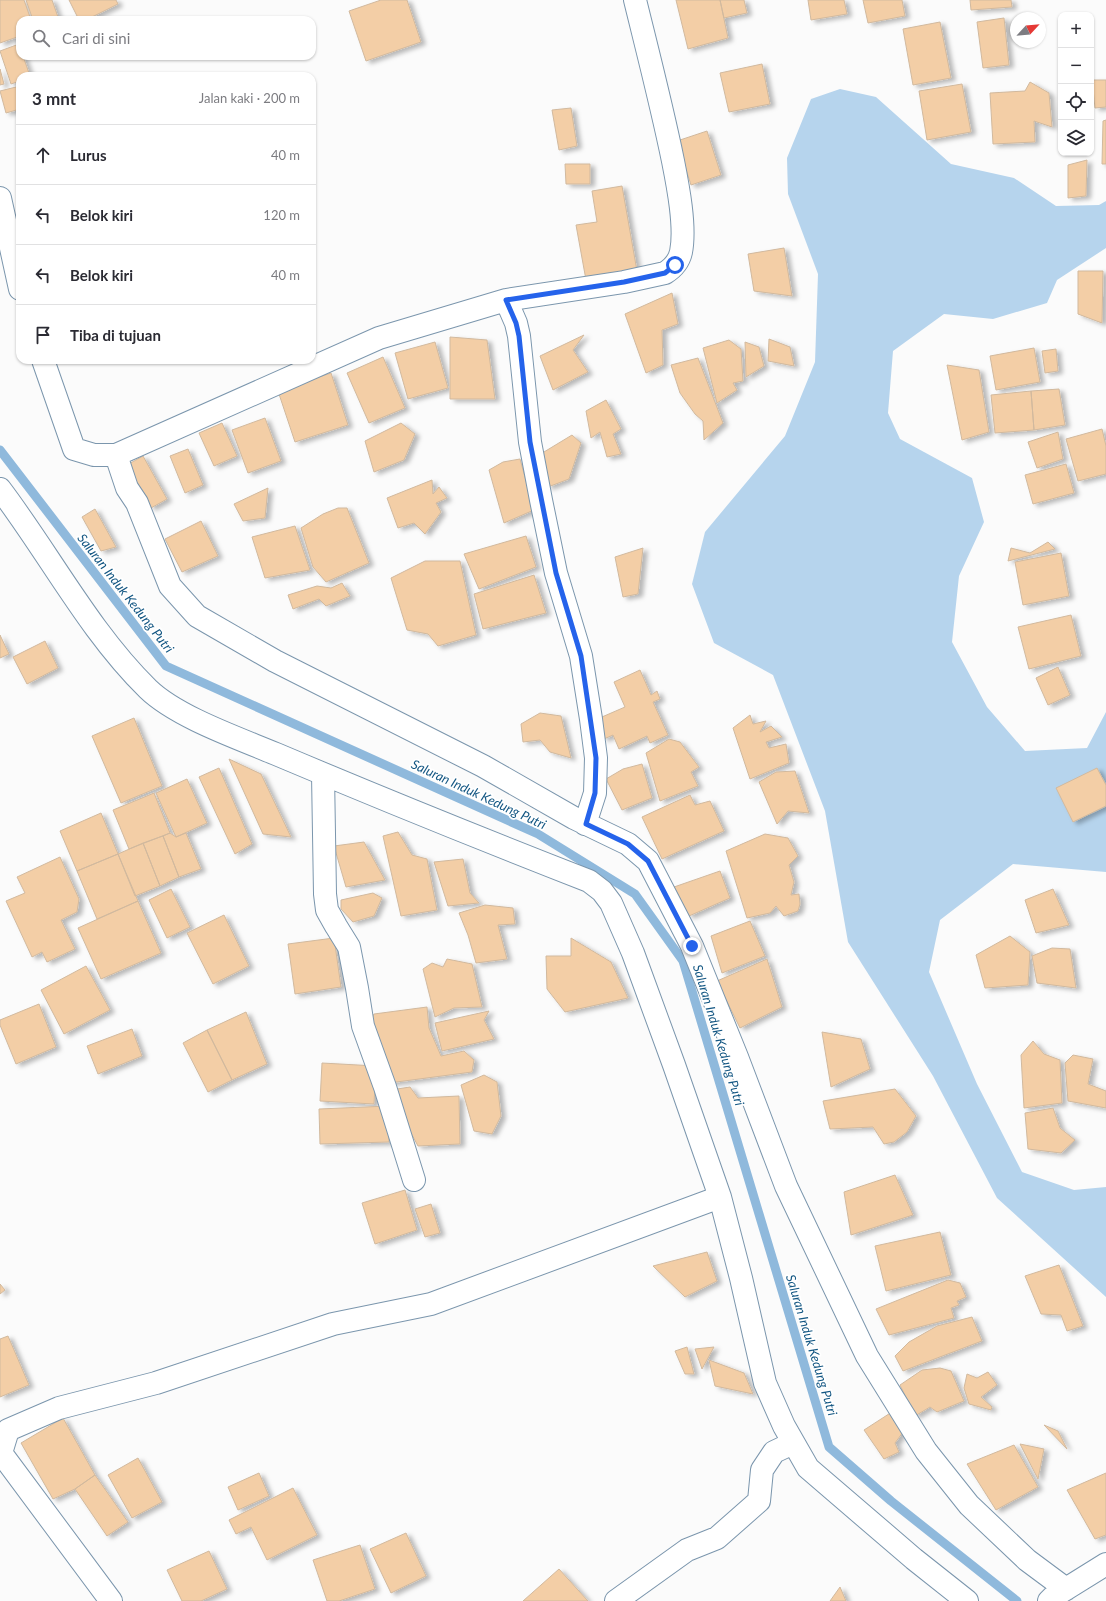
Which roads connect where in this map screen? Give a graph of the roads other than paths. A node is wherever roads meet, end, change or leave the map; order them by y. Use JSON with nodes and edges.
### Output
{"nodes":[{"id":1,"x":635,"y":0,"type":"edge"},
{"id":2,"x":0,"y":198,"type":"edge"},
{"id":3,"x":16,"y":271,"type":"edge"},
{"id":4,"x":506,"y":300,"type":"junction"},
{"id":5,"x":43,"y":364,"type":"edge"},
{"id":6,"x":116,"y":454,"type":"junction"},
{"id":7,"x":0,"y":489,"type":"edge"},
{"id":8,"x":323,"y":774,"type":"junction"},
{"id":9,"x":586,"y":824,"type":"junction"},
{"id":10,"x":414,"y":1180,"type":"dead end"},
{"id":11,"x":720,"y":1197,"type":"junction"},
{"id":12,"x":793,"y":1443,"type":"junction"},
{"id":13,"x":1106,"y":1564,"type":"edge"},
{"id":14,"x":1056,"y":1595,"type":"edge"},
{"id":15,"x":111,"y":1601,"type":"edge"},
{"id":16,"x":616,"y":1601,"type":"edge"},
{"id":17,"x":967,"y":1601,"type":"edge"}],
"edges":[{"from":1,"to":4,"type":"street"},
{"from":2,"to":3,"type":"street"},
{"from":4,"to":6,"type":"street"},
{"from":4,"to":9,"type":"street"},
{"from":5,"to":6,"type":"street"},
{"from":6,"to":9,"type":"street"},
{"from":7,"to":8,"type":"street"},
{"from":8,"to":10,"type":"street"},
{"from":8,"to":11,"type":"street"},
{"from":9,"to":14,"type":"street"},
{"from":11,"to":12,"type":"street"},
{"from":11,"to":15,"type":"street"},
{"from":12,"to":16,"type":"street"},
{"from":12,"to":17,"type":"street"},
{"from":13,"to":14,"type":"street"}]}
